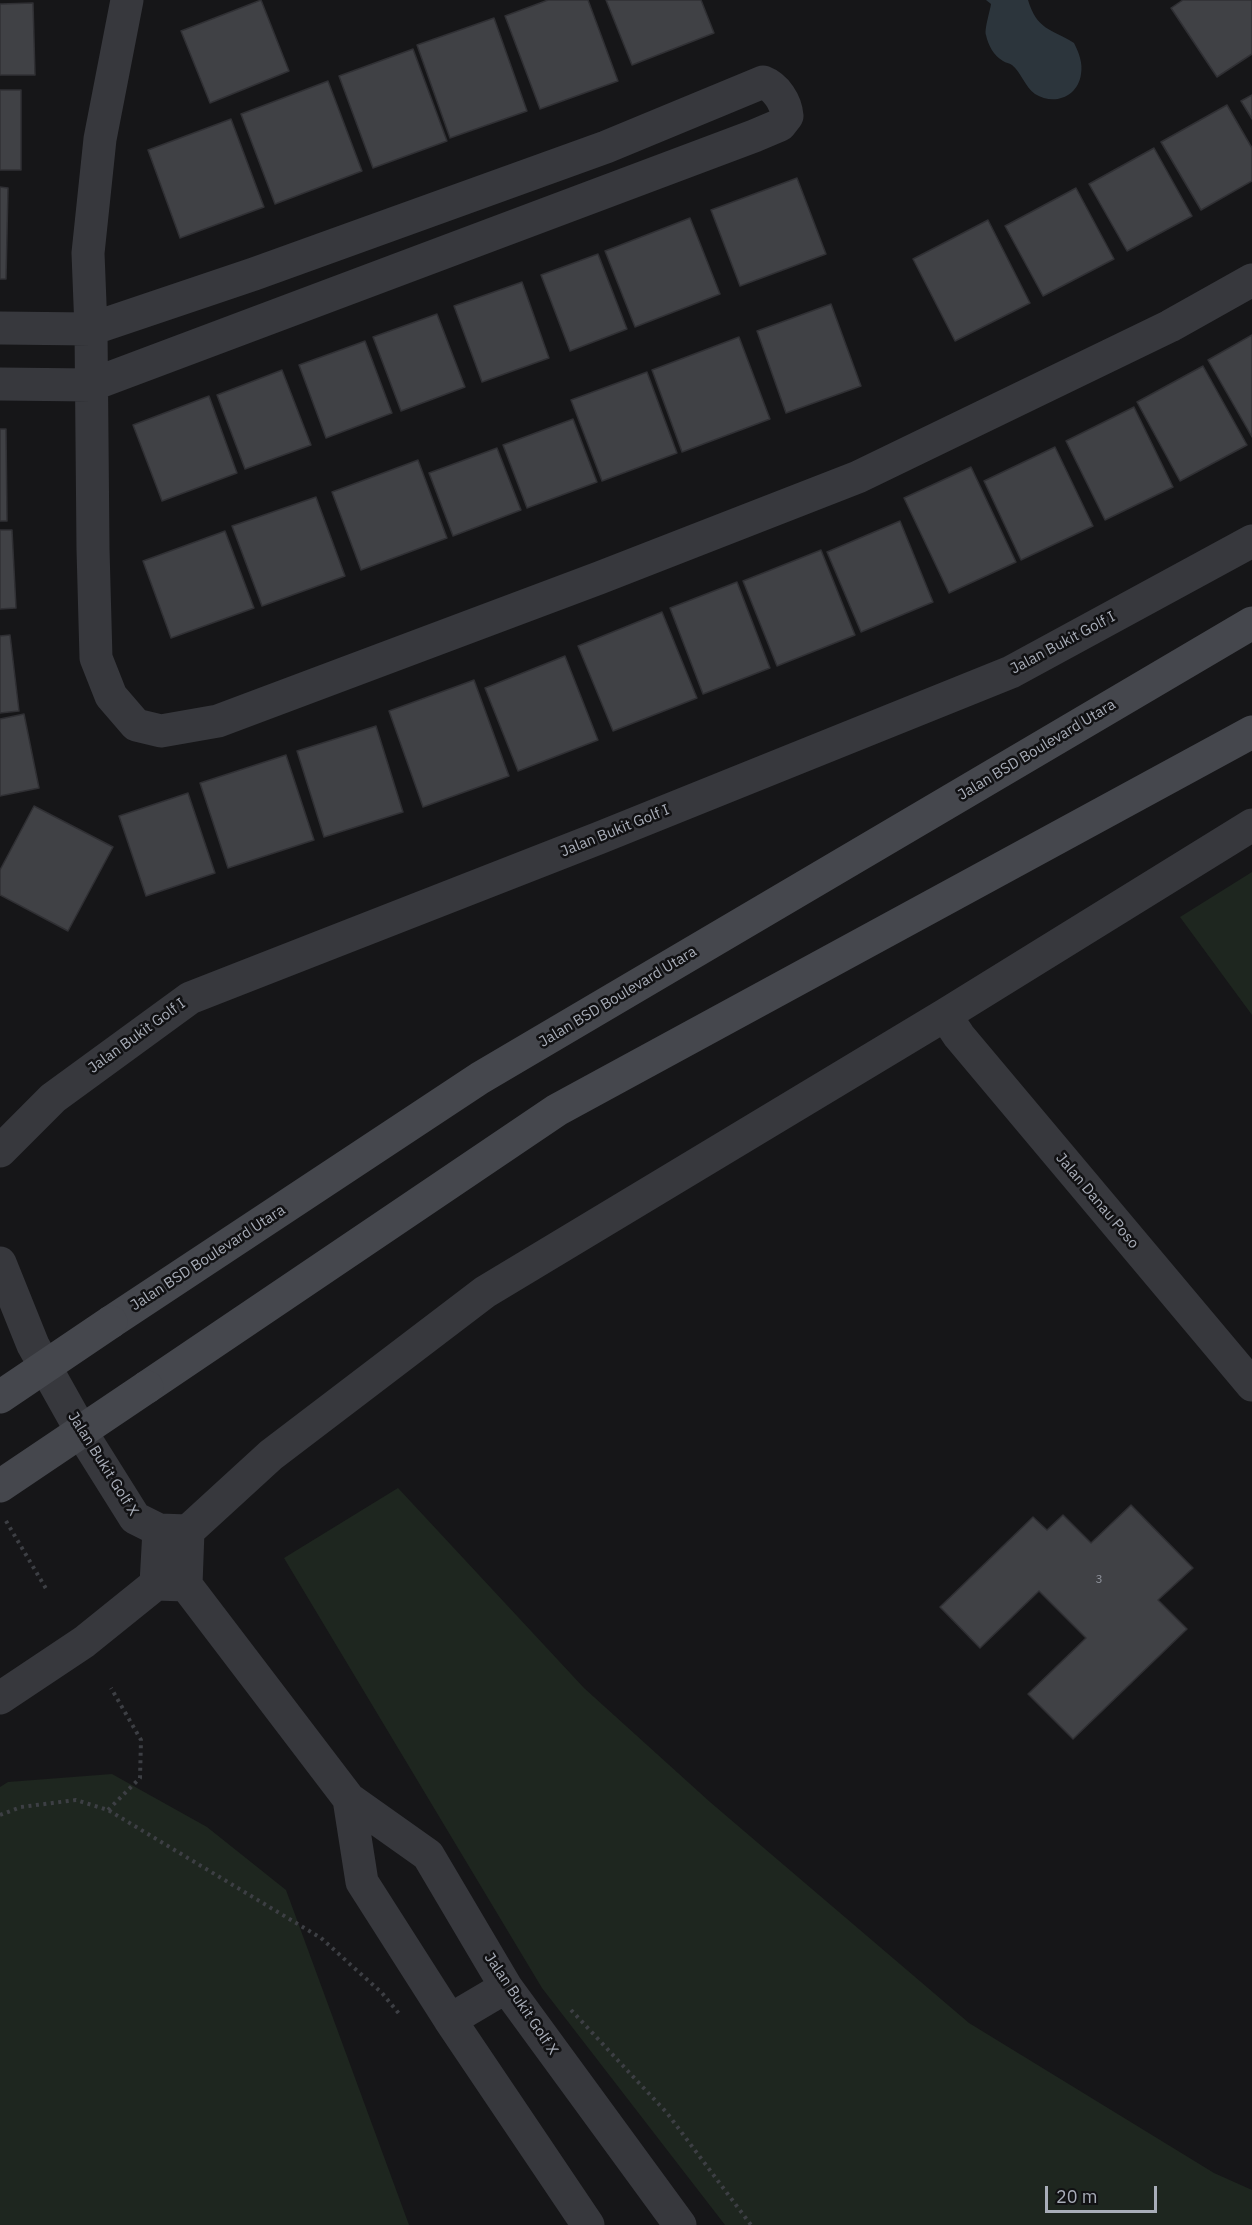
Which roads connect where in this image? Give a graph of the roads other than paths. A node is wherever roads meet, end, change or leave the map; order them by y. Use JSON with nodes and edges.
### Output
{"nodes":[{"id":1,"x":127,"y":0,"type":"edge"},
{"id":2,"x":489,"y":189,"type":"junction"},
{"id":3,"x":507,"y":229,"type":"junction"},
{"id":4,"x":1252,"y":280,"type":"edge"},
{"id":5,"x":0,"y":328,"type":"edge"},
{"id":6,"x":91,"y":329,"type":"junction"},
{"id":7,"x":0,"y":384,"type":"edge"},
{"id":8,"x":91,"y":385,"type":"junction"},
{"id":9,"x":1252,"y":541,"type":"edge"},
{"id":10,"x":1252,"y":623,"type":"edge"},
{"id":11,"x":1252,"y":732,"type":"edge"},
{"id":12,"x":1252,"y":825,"type":"edge"},
{"id":13,"x":945,"y":1015,"type":"junction"},
{"id":14,"x":0,"y":1151,"type":"edge"},
{"id":15,"x":0,"y":1263,"type":"edge"},
{"id":16,"x":1252,"y":1385,"type":"edge"},
{"id":17,"x":0,"y":1397,"type":"edge"},
{"id":18,"x":0,"y":1486,"type":"edge"},
{"id":19,"x":173,"y":1530,"type":"junction"},
{"id":20,"x":171,"y":1584,"type":"junction"},
{"id":21,"x":0,"y":1698,"type":"edge"},
{"id":22,"x":349,"y":1799,"type":"junction"},
{"id":23,"x":506,"y":1987,"type":"junction"},
{"id":24,"x":450,"y":2020,"type":"junction"},
{"id":25,"x":588,"y":2225,"type":"edge"},
{"id":26,"x":680,"y":2225,"type":"edge"}],
"edges":[{"from":1,"to":6,"type":"street"},
{"from":2,"to":3,"type":"street"},
{"from":2,"to":3,"type":"street"},
{"from":2,"to":6,"type":"street"},
{"from":3,"to":8,"type":"street"},
{"from":4,"to":8,"type":"street"},
{"from":5,"to":6,"type":"street"},
{"from":6,"to":8,"type":"street"},
{"from":7,"to":8,"type":"street"},
{"from":9,"to":14,"type":"street","name":"Jalan Bukit Golf I"},
{"from":10,"to":17,"type":"main road","name":"Jalan BSD Boulevard Utara","bridge":true},
{"from":11,"to":18,"type":"main road","bridge":true},
{"from":12,"to":13,"type":"street"},
{"from":13,"to":16,"type":"street","name":"Jalan Danau Poso"},
{"from":13,"to":19,"type":"street"},
{"from":15,"to":19,"type":"street","name":"Jalan Bukit Golf X"},
{"from":19,"to":20,"type":"street"},
{"from":20,"to":21,"type":"street"},
{"from":20,"to":22,"type":"street","name":"Jalan Bukit Golf X"},
{"from":22,"to":23,"type":"street","name":"Jalan Bukit Golf X"},
{"from":22,"to":24,"type":"street","name":"Jalan Bukit Golf X"},
{"from":23,"to":24,"type":"street"},
{"from":23,"to":26,"type":"street","name":"Jalan Bukit Golf X"},
{"from":24,"to":25,"type":"street","name":"Jalan Bukit Golf X"}]}
